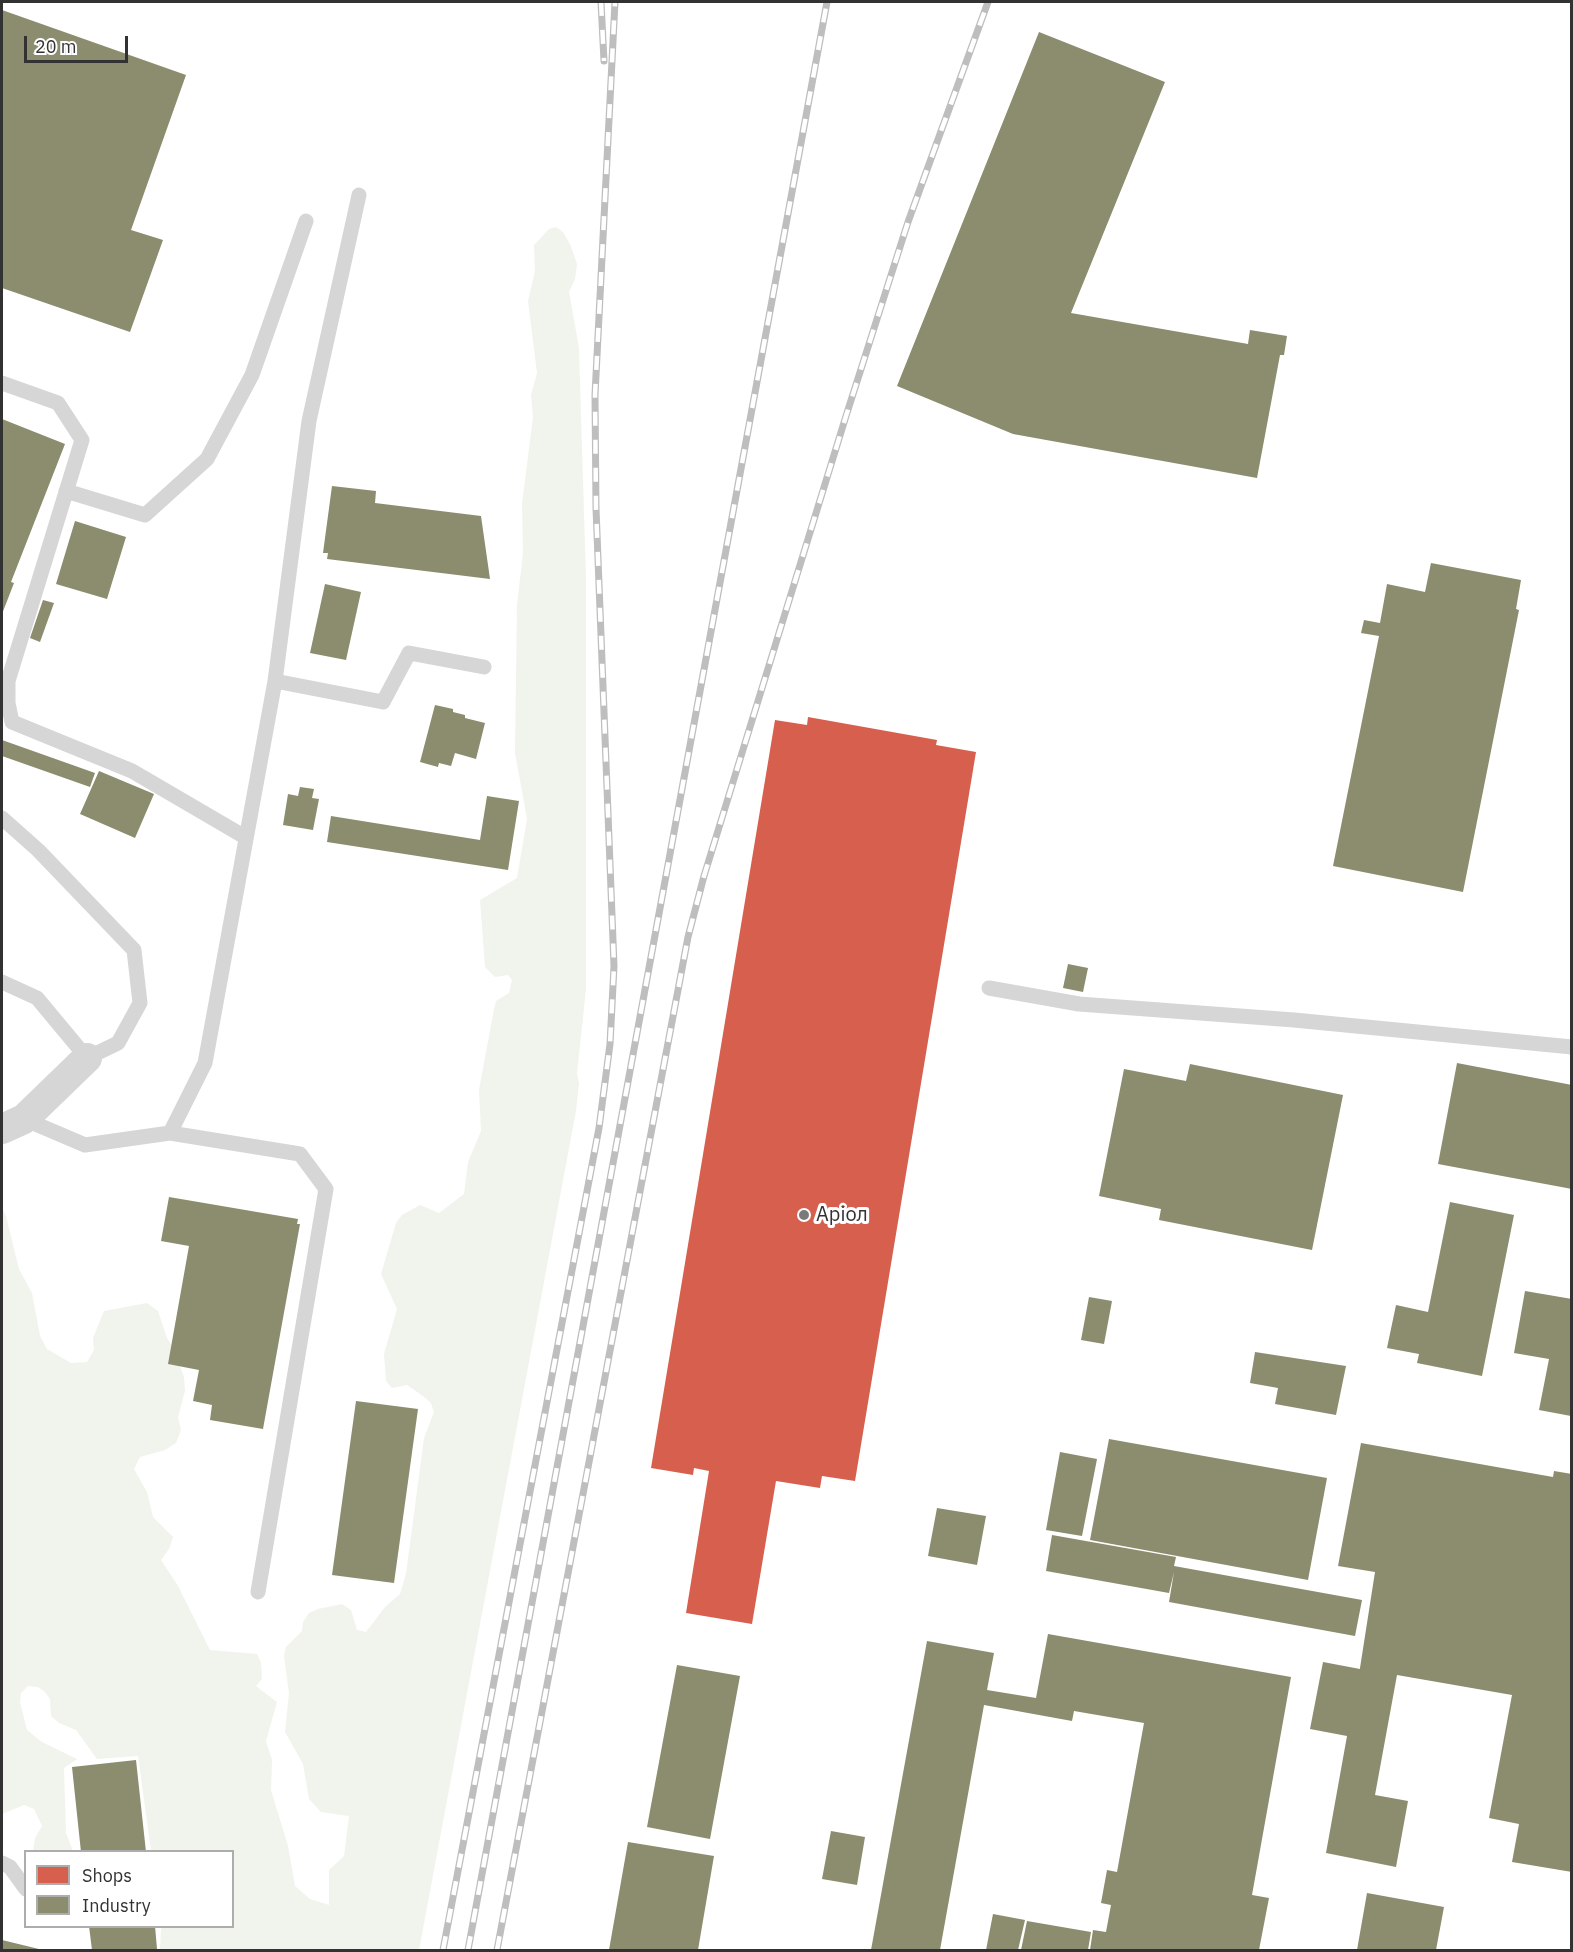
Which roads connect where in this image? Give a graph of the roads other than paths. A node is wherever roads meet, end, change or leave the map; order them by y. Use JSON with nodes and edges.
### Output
{"nodes":[{"id":1,"x":359,"y":195,"type":"dead end"},
{"id":2,"x":306,"y":221,"type":"dead end"},
{"id":3,"x":2,"y":383,"type":"edge"},
{"id":4,"x":66,"y":490,"type":"junction"},
{"id":5,"x":484,"y":667,"type":"dead end"},
{"id":6,"x":275,"y":681,"type":"junction"},
{"id":7,"x":7,"y":721,"type":"edge"},
{"id":8,"x":2,"y":818,"type":"edge"},
{"id":9,"x":245,"y":837,"type":"junction"},
{"id":10,"x":2,"y":982,"type":"edge"},
{"id":11,"x":989,"y":988,"type":"dead end"},
{"id":12,"x":1572,"y":1047,"type":"edge"},
{"id":13,"x":87,"y":1058,"type":"junction"},
{"id":14,"x":13,"y":1124,"type":"edge"},
{"id":15,"x":170,"y":1133,"type":"junction"},
{"id":16,"x":258,"y":1592,"type":"dead end"},
{"id":17,"x":2,"y":1863,"type":"edge"},
{"id":18,"x":24,"y":1886,"type":"edge"}],
"edges":[{"from":1,"to":6,"type":"lane"},
{"from":2,"to":4,"type":"lane"},
{"from":3,"to":4,"type":"lane"},
{"from":4,"to":7,"type":"lane"},
{"from":5,"to":6,"type":"lane"},
{"from":6,"to":9,"type":"lane"},
{"from":7,"to":9,"type":"lane"},
{"from":8,"to":13,"type":"lane"},
{"from":9,"to":15,"type":"lane"},
{"from":10,"to":13,"type":"lane"},
{"from":11,"to":12,"type":"lane"},
{"from":13,"to":14,"type":"street"},
{"from":14,"to":15,"type":"lane"},
{"from":15,"to":16,"type":"lane"},
{"from":17,"to":18,"type":"lane"}]}
